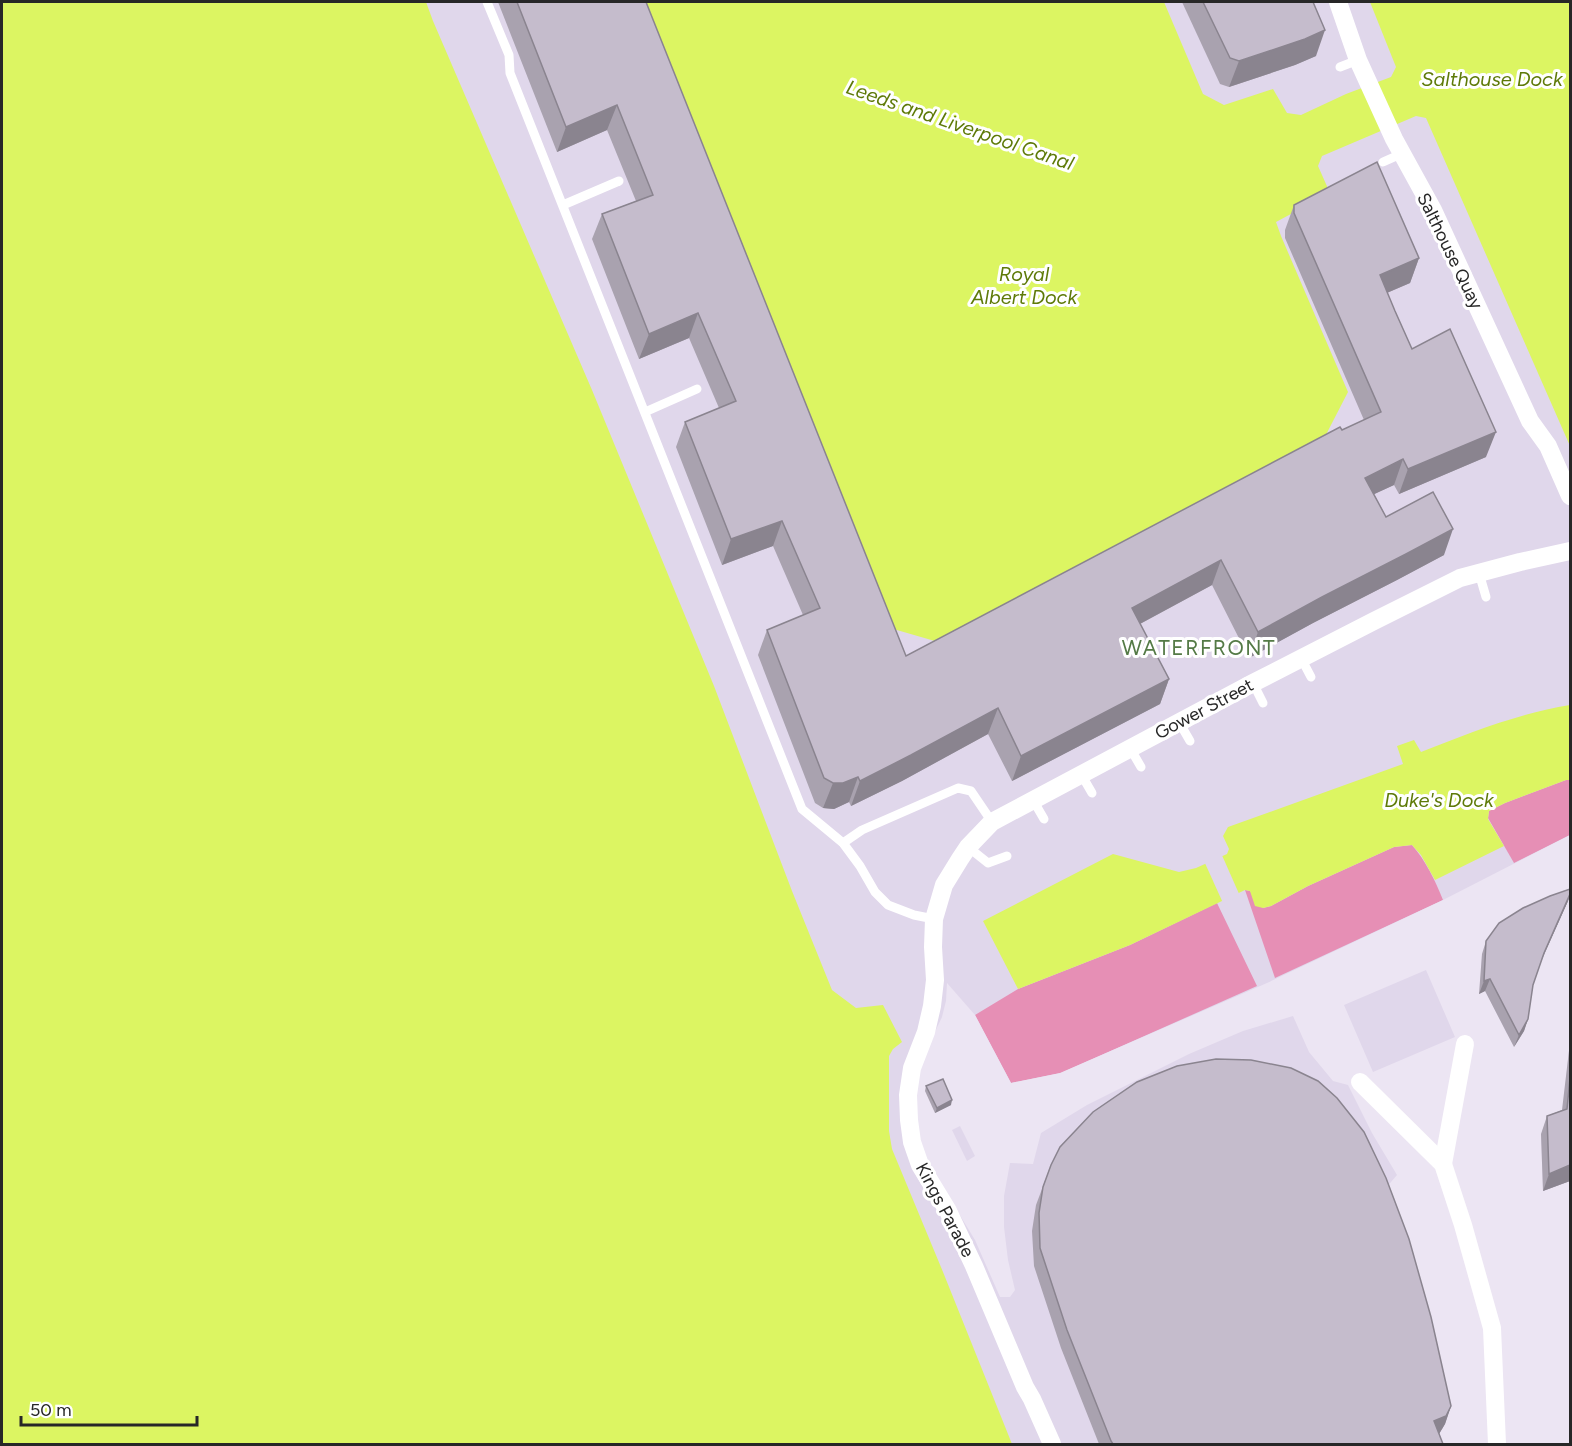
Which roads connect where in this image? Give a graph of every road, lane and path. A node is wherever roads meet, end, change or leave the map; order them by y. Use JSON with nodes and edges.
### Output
{"nodes":[{"id":1,"x":487,"y":2,"type":"edge"},
{"id":2,"x":1338,"y":2,"type":"edge"},
{"id":3,"x":1340,"y":67,"type":"dead end"},
{"id":4,"x":1362,"y":68,"type":"junction"},
{"id":5,"x":1398,"y":147,"type":"junction"},
{"id":6,"x":1383,"y":162,"type":"dead end"},
{"id":7,"x":619,"y":181,"type":"dead end"},
{"id":8,"x":563,"y":206,"type":"junction"},
{"id":9,"x":698,"y":389,"type":"dead end"},
{"id":10,"x":645,"y":412,"type":"junction"},
{"id":11,"x":1570,"y":496,"type":"edge"},
{"id":12,"x":1570,"y":551,"type":"edge"},
{"id":13,"x":1479,"y":573,"type":"junction"},
{"id":14,"x":1486,"y":597,"type":"dead end"},
{"id":15,"x":1301,"y":658,"type":"junction"},
{"id":16,"x":1311,"y":677,"type":"dead end"},
{"id":17,"x":1252,"y":683,"type":"junction"},
{"id":18,"x":1263,"y":703,"type":"dead end"},
{"id":19,"x":1179,"y":722,"type":"junction"},
{"id":20,"x":1190,"y":741,"type":"dead end"},
{"id":21,"x":1130,"y":748,"type":"junction"},
{"id":22,"x":1141,"y":767,"type":"dead end"},
{"id":23,"x":1081,"y":774,"type":"junction"},
{"id":24,"x":1092,"y":793,"type":"dead end"},
{"id":25,"x":1033,"y":800,"type":"junction"},
{"id":26,"x":1044,"y":819,"type":"dead end"},
{"id":27,"x":980,"y":834,"type":"junction"},
{"id":28,"x":843,"y":843,"type":"junction"},
{"id":29,"x":1007,"y":856,"type":"dead end"},
{"id":30,"x":988,"y":863,"type":"junction"},
{"id":31,"x":988,"y":875,"type":"dead end"},
{"id":32,"x":934,"y":918,"type":"junction"},
{"id":33,"x":1465,"y":1044,"type":"dead end"},
{"id":34,"x":1360,"y":1082,"type":"dead end"},
{"id":35,"x":1443,"y":1164,"type":"junction"},
{"id":36,"x":1052,"y":1444,"type":"edge"},
{"id":37,"x":1497,"y":1444,"type":"edge"}],
"edges":[{"from":1,"to":8,"type":"lane"},
{"from":2,"to":4,"type":"street","name":"Salthouse Quay"},
{"from":3,"to":4,"type":"lane"},
{"from":4,"to":5,"type":"street","name":"Salthouse Quay"},
{"from":5,"to":6,"type":"lane"},
{"from":5,"to":11,"type":"street","name":"Salthouse Quay"},
{"from":7,"to":8,"type":"lane"},
{"from":8,"to":10,"type":"lane"},
{"from":9,"to":10,"type":"lane"},
{"from":10,"to":28,"type":"lane"},
{"from":12,"to":13,"type":"street","name":"Gower Street"},
{"from":13,"to":14,"type":"lane"},
{"from":13,"to":15,"type":"street","name":"Gower Street"},
{"from":15,"to":16,"type":"lane"},
{"from":15,"to":17,"type":"street","name":"Gower Street"},
{"from":17,"to":18,"type":"lane"},
{"from":17,"to":19,"type":"street","name":"Gower Street"},
{"from":19,"to":20,"type":"lane"},
{"from":19,"to":21,"type":"street","name":"Gower Street"},
{"from":21,"to":22,"type":"lane"},
{"from":21,"to":23,"type":"street","name":"Gower Street"},
{"from":23,"to":24,"type":"lane"},
{"from":23,"to":25,"type":"street","name":"Gower Street"},
{"from":25,"to":26,"type":"lane"},
{"from":25,"to":27,"type":"street","name":"Gower Street"},
{"from":27,"to":28,"type":"lane"},
{"from":27,"to":30,"type":"lane"},
{"from":27,"to":32,"type":"street","name":"Kings Parade"},
{"from":28,"to":32,"type":"lane"},
{"from":29,"to":30,"type":"lane"},
{"from":30,"to":31,"type":"lane"},
{"from":32,"to":36,"type":"street","name":"Kings Parade"},
{"from":33,"to":35,"type":"street"},
{"from":34,"to":35,"type":"street"},
{"from":35,"to":37,"type":"street"}]}
